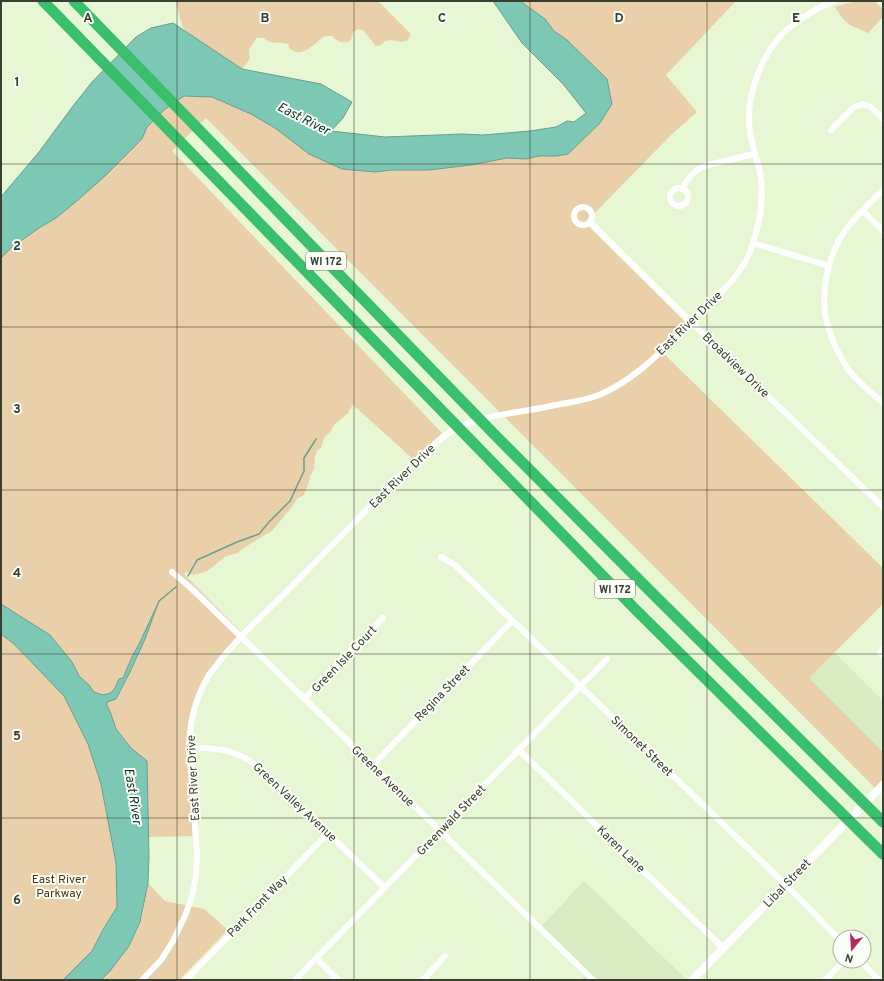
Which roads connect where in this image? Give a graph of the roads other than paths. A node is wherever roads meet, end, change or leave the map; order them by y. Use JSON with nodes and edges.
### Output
{"nodes":[{"id":1,"x":43,"y":1,"type":"edge"},
{"id":2,"x":74,"y":1,"type":"edge"},
{"id":3,"x":835,"y":1,"type":"edge"},
{"id":4,"x":883,"y":119,"type":"edge"},
{"id":5,"x":831,"y":130,"type":"dead end"},
{"id":6,"x":754,"y":154,"type":"junction"},
{"id":7,"x":682,"y":189,"type":"dead end"},
{"id":8,"x":883,"y":190,"type":"edge"},
{"id":9,"x":862,"y":211,"type":"junction"},
{"id":10,"x":590,"y":222,"type":"dead end"},
{"id":11,"x":883,"y":231,"type":"edge"},
{"id":12,"x":752,"y":243,"type":"junction"},
{"id":13,"x":829,"y":266,"type":"junction"},
{"id":14,"x":691,"y":322,"type":"junction"},
{"id":15,"x":883,"y":403,"type":"edge"},
{"id":16,"x":883,"y":507,"type":"edge"},
{"id":17,"x":441,"y":558,"type":"dead end"},
{"id":18,"x":172,"y":572,"type":"dead end"},
{"id":19,"x":383,"y":618,"type":"dead end"},
{"id":20,"x":512,"y":621,"type":"junction"},
{"id":21,"x":240,"y":637,"type":"junction"},
{"id":22,"x":607,"y":659,"type":"dead end"},
{"id":23,"x":580,"y":687,"type":"junction"},
{"id":24,"x":304,"y":699,"type":"junction"},
{"id":25,"x":189,"y":747,"type":"junction"},
{"id":26,"x":519,"y":750,"type":"junction"},
{"id":27,"x":372,"y":765,"type":"junction"},
{"id":28,"x":883,"y":785,"type":"edge"},
{"id":29,"x":880,"y":819,"type":"edge"},
{"id":30,"x":440,"y":831,"type":"junction"},
{"id":31,"x":328,"y":833,"type":"junction"},
{"id":32,"x":883,"y":854,"type":"edge"},
{"id":33,"x":786,"y":884,"type":"junction"},
{"id":34,"x":385,"y":888,"type":"junction"},
{"id":35,"x":832,"y":932,"type":"edge"},
{"id":36,"x":723,"y":948,"type":"junction"},
{"id":37,"x":445,"y":956,"type":"dead end"},
{"id":38,"x":316,"y":958,"type":"junction"},
{"id":39,"x":836,"y":969,"type":"edge"},
{"id":40,"x":869,"y":969,"type":"edge"},
{"id":41,"x":142,"y":980,"type":"edge"},
{"id":42,"x":186,"y":980,"type":"edge"},
{"id":43,"x":295,"y":980,"type":"edge"},
{"id":44,"x":338,"y":980,"type":"edge"},
{"id":45,"x":423,"y":980,"type":"edge"},
{"id":46,"x":593,"y":980,"type":"edge"},
{"id":47,"x":692,"y":980,"type":"edge"},
{"id":48,"x":825,"y":980,"type":"edge"},
{"id":49,"x":879,"y":980,"type":"edge"}],
"edges":[{"from":1,"to":32,"type":"highway","number":"WI 172"},
{"from":2,"to":29,"type":"highway","number":"WI 172"},
{"from":3,"to":6,"type":"street","name":"East River Drive"},
{"from":4,"to":5,"type":"street"},
{"from":6,"to":7,"type":"street"},
{"from":6,"to":12,"type":"street","name":"East River Drive"},
{"from":8,"to":9,"type":"street"},
{"from":9,"to":11,"type":"street"},
{"from":9,"to":13,"type":"street"},
{"from":10,"to":14,"type":"street","name":"Broadview Drive"},
{"from":12,"to":13,"type":"street"},
{"from":12,"to":14,"type":"street","name":"East River Drive"},
{"from":13,"to":15,"type":"street"},
{"from":14,"to":16,"type":"street","name":"Broadview Drive"},
{"from":14,"to":21,"type":"street","name":"East River Drive"},
{"from":17,"to":20,"type":"street","name":"Simonet Street"},
{"from":18,"to":21,"type":"street","name":"Greene Avenue"},
{"from":19,"to":24,"type":"street","name":"Green Isle Court"},
{"from":20,"to":23,"type":"street","name":"Simonet Street"},
{"from":20,"to":27,"type":"street","name":"Regina Street"},
{"from":21,"to":24,"type":"street","name":"Greene Avenue"},
{"from":21,"to":25,"type":"street","name":"East River Drive"},
{"from":22,"to":23,"type":"street","name":"Greenwald Street"},
{"from":23,"to":26,"type":"street","name":"Greenwald Street"},
{"from":23,"to":33,"type":"street","name":"Simonet Street"},
{"from":24,"to":27,"type":"street","name":"Greene Avenue"},
{"from":25,"to":31,"type":"street","name":"Green Valley Avenue"},
{"from":25,"to":41,"type":"street","name":"East River Drive"},
{"from":26,"to":30,"type":"street","name":"Greenwald Street"},
{"from":26,"to":36,"type":"street","name":"Karen Lane"},
{"from":27,"to":30,"type":"street","name":"Greene Avenue"},
{"from":28,"to":33,"type":"street","name":"Libal Street"},
{"from":30,"to":34,"type":"street","name":"Greenwald Street"},
{"from":30,"to":46,"type":"street","name":"Greene Avenue"},
{"from":31,"to":34,"type":"street","name":"Green Valley Avenue"},
{"from":31,"to":42,"type":"street","name":"Park Front Way"},
{"from":33,"to":35,"type":"street","name":"Simonet Street"},
{"from":33,"to":36,"type":"street","name":"Libal Street"},
{"from":34,"to":38,"type":"street","name":"Greenwald Street"},
{"from":36,"to":47,"type":"street","name":"Libal Street"},
{"from":37,"to":45,"type":"street"},
{"from":38,"to":43,"type":"street","name":"Greenwald Street"},
{"from":38,"to":44,"type":"street"},
{"from":39,"to":48,"type":"street"},
{"from":40,"to":49,"type":"street"}]}
